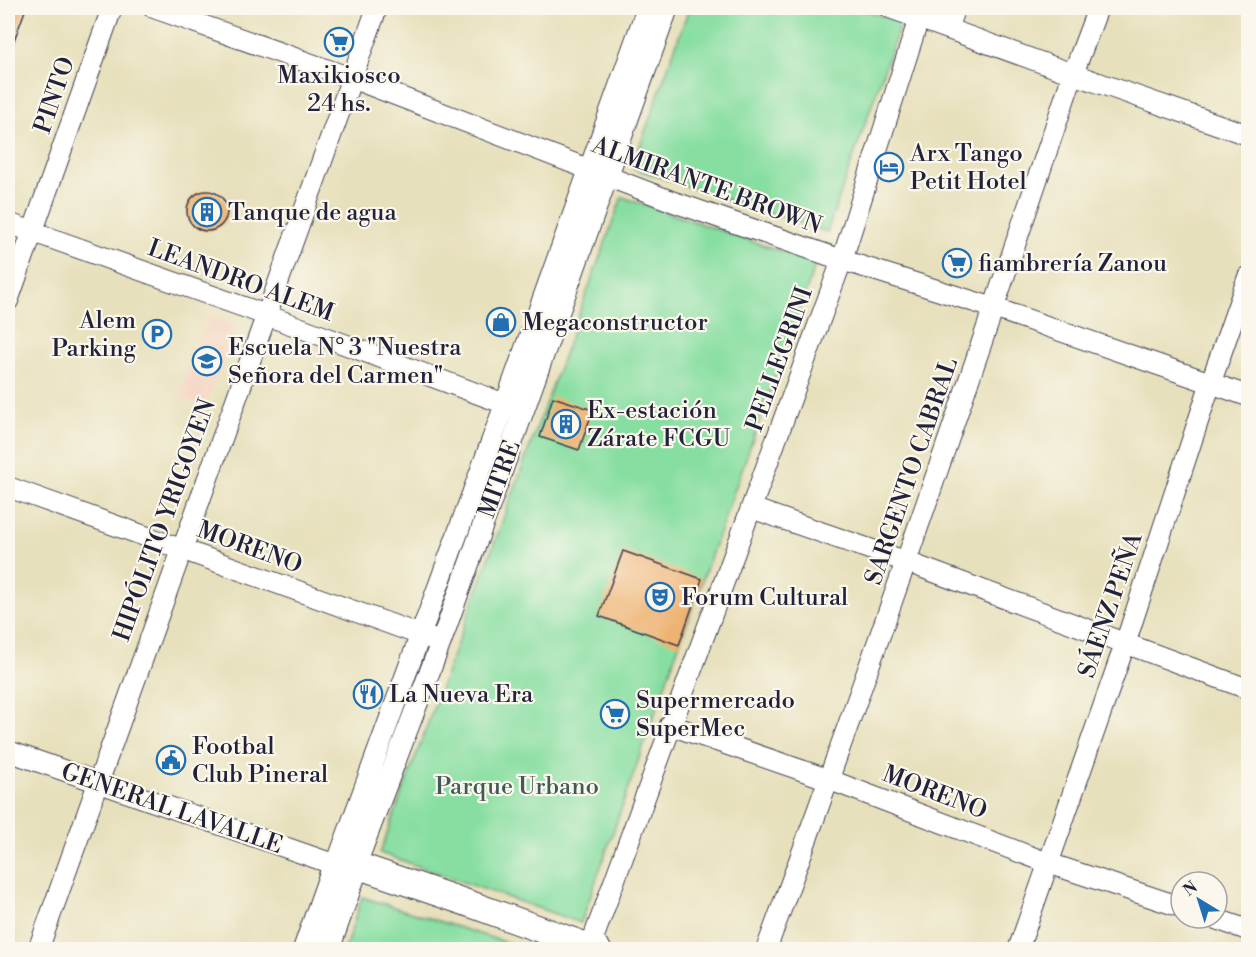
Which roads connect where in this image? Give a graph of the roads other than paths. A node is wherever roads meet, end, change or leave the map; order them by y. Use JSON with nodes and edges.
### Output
{"nodes":[{"id":1,"x":112,"y":8,"type":"edge"},
{"id":2,"x":154,"y":8,"type":"edge"},
{"id":3,"x":377,"y":8,"type":"edge"},
{"id":4,"x":647,"y":8,"type":"edge"},
{"id":5,"x":668,"y":8,"type":"edge"},
{"id":6,"x":890,"y":8,"type":"edge"},
{"id":7,"x":955,"y":8,"type":"edge"},
{"id":8,"x":1098,"y":8,"type":"edge"},
{"id":9,"x":919,"y":18,"type":"junction"},
{"id":10,"x":947,"y":28,"type":"junction"},
{"id":11,"x":1073,"y":75,"type":"junction"},
{"id":12,"x":351,"y":78,"type":"junction"},
{"id":13,"x":1248,"y":135,"type":"edge"},
{"id":14,"x":590,"y":170,"type":"junction"},
{"id":15,"x":609,"y":177,"type":"junction"},
{"id":16,"x":8,"y":223,"type":"edge"},
{"id":17,"x":33,"y":232,"type":"junction"},
{"id":18,"x":842,"y":260,"type":"junction"},
{"id":19,"x":1248,"y":277,"type":"edge"},
{"id":20,"x":8,"y":301,"type":"edge"},
{"id":21,"x":994,"y":308,"type":"junction"},
{"id":22,"x":266,"y":315,"type":"junction"},
{"id":23,"x":1211,"y":382,"type":"junction"},
{"id":24,"x":1248,"y":396,"type":"edge"},
{"id":25,"x":505,"y":404,"type":"junction"},
{"id":26,"x":524,"y":411,"type":"junction"},
{"id":27,"x":8,"y":487,"type":"edge"},
{"id":28,"x":751,"y":508,"type":"junction"},
{"id":29,"x":181,"y":549,"type":"junction"},
{"id":30,"x":907,"y":562,"type":"junction"},
{"id":31,"x":421,"y":635,"type":"junction"},
{"id":32,"x":441,"y":642,"type":"junction"},
{"id":33,"x":1125,"y":644,"type":"junction"},
{"id":34,"x":1248,"y":688,"type":"edge"},
{"id":35,"x":670,"y":725,"type":"junction"},
{"id":36,"x":8,"y":751,"type":"edge"},
{"id":37,"x":830,"y":780,"type":"junction"},
{"id":38,"x":97,"y":783,"type":"junction"},
{"id":39,"x":1048,"y":863,"type":"junction"},
{"id":40,"x":348,"y":869,"type":"junction"},
{"id":41,"x":1169,"y":903,"type":"edge"},
{"id":42,"x":471,"y":910,"type":"junction"},
{"id":43,"x":1229,"y":923,"type":"edge"},
{"id":44,"x":1248,"y":930,"type":"edge"},
{"id":45,"x":592,"y":948,"type":"edge"},
{"id":46,"x":38,"y":950,"type":"edge"},
{"id":47,"x":306,"y":950,"type":"edge"},
{"id":48,"x":326,"y":950,"type":"edge"},
{"id":49,"x":554,"y":950,"type":"edge"},
{"id":50,"x":766,"y":950,"type":"edge"},
{"id":51,"x":1018,"y":950,"type":"edge"}],
"edges":[{"from":1,"to":17,"type":"street","name":"PINTO"},
{"from":2,"to":12,"type":"street","name":"ALMIRANTE BROWN"},
{"from":3,"to":12,"type":"street","name":"HIPÓLITO YRIGOYEN"},
{"from":4,"to":14,"type":"street","name":"MITRE"},
{"from":5,"to":15,"type":"street","name":"MITRE"},
{"from":6,"to":9,"type":"street"},
{"from":7,"to":10,"type":"street"},
{"from":8,"to":11,"type":"street","name":"SARGENTO CABRAL"},
{"from":9,"to":10,"type":"street"},
{"from":9,"to":18,"type":"street","name":"PELLEGRINI"},
{"from":10,"to":11,"type":"street"},
{"from":11,"to":13,"type":"street"},
{"from":11,"to":21,"type":"street","name":"SARGENTO CABRAL"},
{"from":12,"to":14,"type":"street","name":"ALMIRANTE BROWN"},
{"from":12,"to":22,"type":"street","name":"HIPÓLITO YRIGOYEN"},
{"from":14,"to":15,"type":"street","name":"ALMIRANTE BROWN"},
{"from":14,"to":25,"type":"street","name":"MITRE"},
{"from":15,"to":18,"type":"street","name":"ALMIRANTE BROWN"},
{"from":15,"to":26,"type":"street","name":"MITRE"},
{"from":16,"to":17,"type":"street","name":"LEANDRO ALEM"},
{"from":17,"to":20,"type":"street","name":"PINTO"},
{"from":17,"to":22,"type":"street","name":"LEANDRO ALEM"},
{"from":18,"to":21,"type":"street","name":"ALMIRANTE BROWN"},
{"from":18,"to":28,"type":"street","name":"PELLEGRINI"},
{"from":19,"to":23,"type":"street","name":"SÁENZ PEÑA"},
{"from":21,"to":23,"type":"street","name":"ALMIRANTE BROWN"},
{"from":21,"to":30,"type":"street","name":"SARGENTO CABRAL"},
{"from":22,"to":25,"type":"street","name":"LEANDRO ALEM"},
{"from":22,"to":29,"type":"street","name":"HIPÓLITO YRIGOYEN"},
{"from":23,"to":24,"type":"street","name":"ALMIRANTE BROWN"},
{"from":23,"to":33,"type":"street","name":"SÁENZ PEÑA"},
{"from":25,"to":26,"type":"street","name":"LEANDRO ALEM"},
{"from":25,"to":31,"type":"street","name":"MITRE"},
{"from":26,"to":32,"type":"street","name":"MITRE"},
{"from":27,"to":29,"type":"street","name":"MORENO"},
{"from":28,"to":30,"type":"street"},
{"from":28,"to":35,"type":"street","name":"PELLEGRINI"},
{"from":29,"to":31,"type":"street","name":"MORENO"},
{"from":29,"to":38,"type":"street","name":"HIPÓLITO YRIGOYEN"},
{"from":30,"to":33,"type":"street"},
{"from":30,"to":37,"type":"street","name":"SARGENTO CABRAL"},
{"from":31,"to":32,"type":"street","name":"MORENO"},
{"from":31,"to":40,"type":"street","name":"MITRE"},
{"from":32,"to":40,"type":"street","name":"MITRE"},
{"from":33,"to":34,"type":"street"},
{"from":33,"to":39,"type":"street","name":"SÁENZ PEÑA"},
{"from":35,"to":37,"type":"street","name":"MORENO"},
{"from":35,"to":45,"type":"street","name":"PELLEGRINI"},
{"from":36,"to":38,"type":"street","name":"GENERAL LAVALLE"},
{"from":37,"to":39,"type":"street","name":"MORENO"},
{"from":37,"to":50,"type":"street","name":"SARGENTO CABRAL"},
{"from":38,"to":40,"type":"street","name":"GENERAL LAVALLE"},
{"from":38,"to":46,"type":"street","name":"HIPÓLITO YRIGOYEN"},
{"from":39,"to":41,"type":"street","name":"MORENO"},
{"from":39,"to":51,"type":"street","name":"SÁENZ PEÑA"},
{"from":40,"to":42,"type":"main road","name":"GENERAL LAVALLE"},
{"from":40,"to":47,"type":"main road","name":"MITRE"},
{"from":40,"to":48,"type":"main road","name":"MITRE"},
{"from":42,"to":45,"type":"main road","name":"GENERAL LAVALLE"},
{"from":42,"to":49,"type":"main road","name":"GENERAL LAVALLE"},
{"from":43,"to":44,"type":"street"}]}
